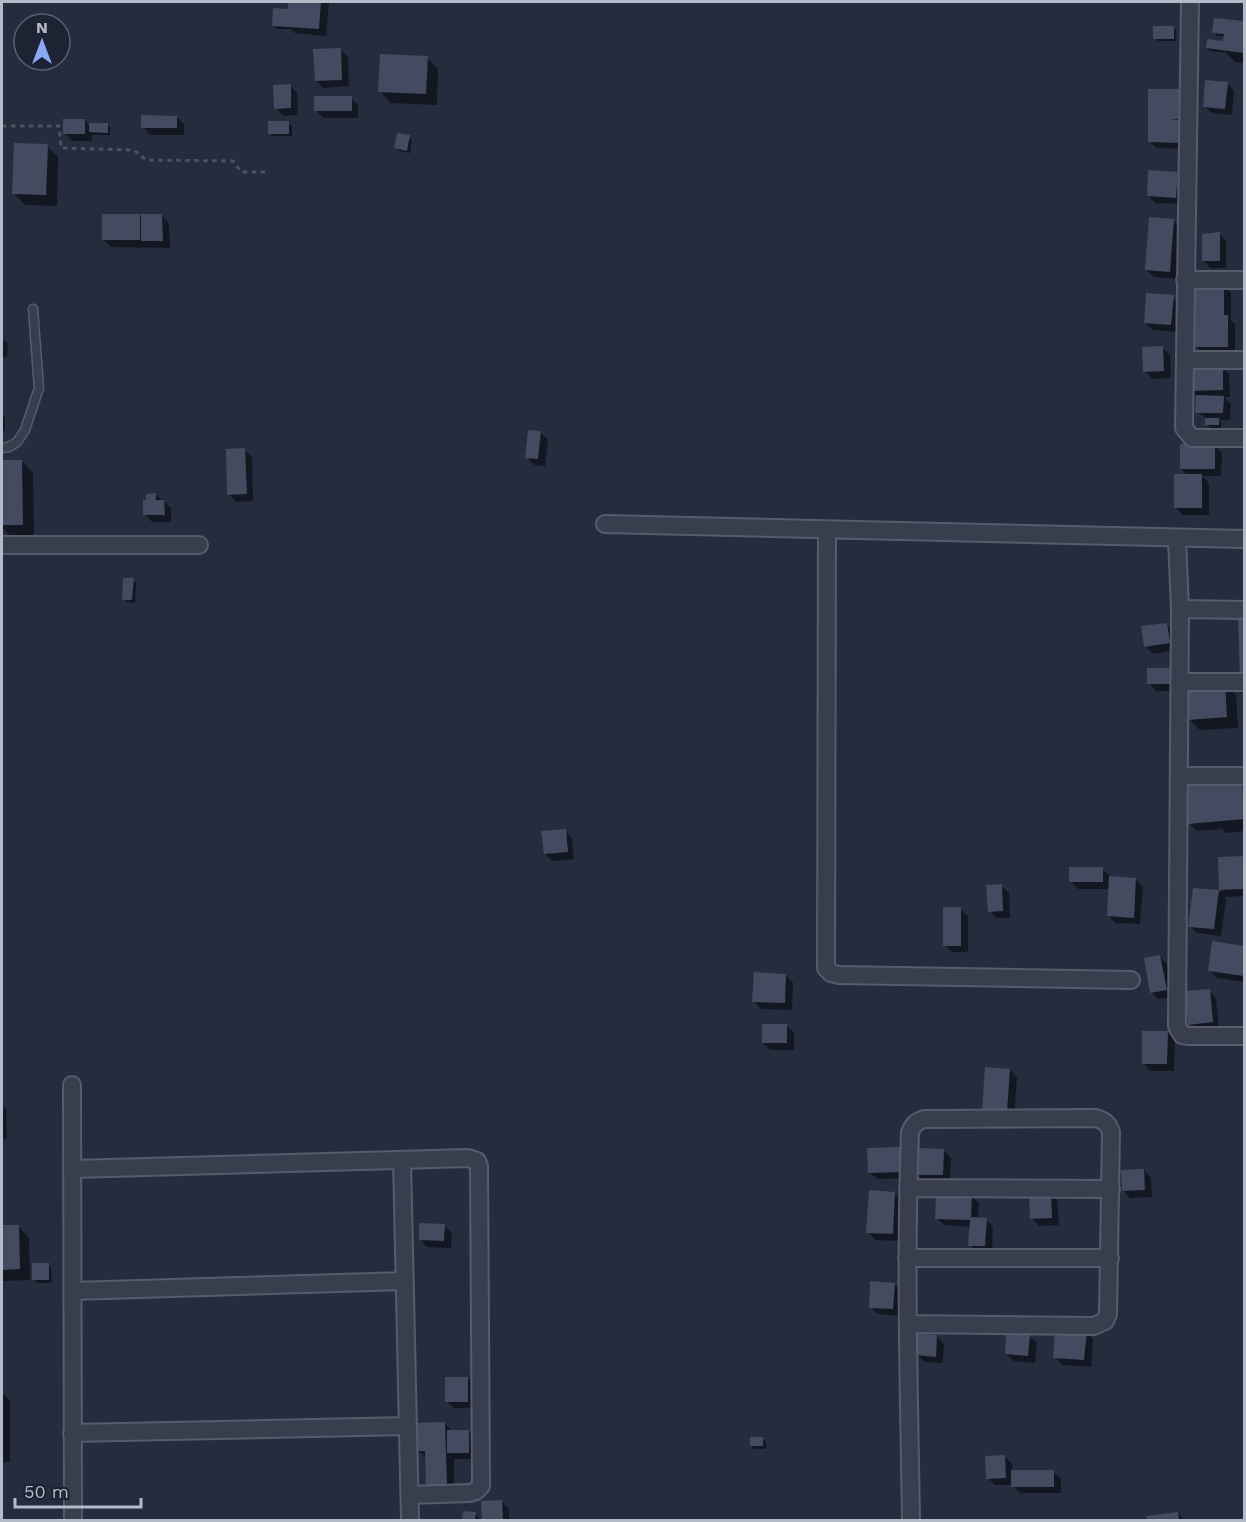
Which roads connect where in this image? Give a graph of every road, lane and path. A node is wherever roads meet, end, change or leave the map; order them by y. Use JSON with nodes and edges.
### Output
{"nodes":[{"id":1,"x":1190,"y":2,"type":"edge"},
{"id":2,"x":2,"y":126,"type":"edge"},
{"id":3,"x":267,"y":171,"type":"dead end"},
{"id":4,"x":1245,"y":279,"type":"edge"},
{"id":5,"x":1185,"y":280,"type":"junction"},
{"id":6,"x":33,"y":309,"type":"dead end"},
{"id":7,"x":1185,"y":360,"type":"junction"},
{"id":8,"x":1245,"y":360,"type":"edge"},
{"id":9,"x":1245,"y":438,"type":"edge"},
{"id":10,"x":2,"y":448,"type":"edge"},
{"id":11,"x":605,"y":524,"type":"dead end"},
{"id":12,"x":827,"y":530,"type":"junction"},
{"id":13,"x":1177,"y":539,"type":"junction"},
{"id":14,"x":1245,"y":539,"type":"edge"},
{"id":15,"x":2,"y":545,"type":"edge"},
{"id":16,"x":199,"y":545,"type":"dead end"},
{"id":17,"x":1180,"y":609,"type":"junction"},
{"id":18,"x":1245,"y":610,"type":"edge"},
{"id":19,"x":1179,"y":682,"type":"junction"},
{"id":20,"x":1245,"y":682,"type":"edge"},
{"id":21,"x":1179,"y":776,"type":"junction"},
{"id":22,"x":1245,"y":776,"type":"edge"},
{"id":23,"x":1131,"y":980,"type":"dead end"},
{"id":24,"x":1245,"y":1036,"type":"edge"},
{"id":25,"x":72,"y":1085,"type":"dead end"},
{"id":26,"x":402,"y":1160,"type":"junction"},
{"id":27,"x":72,"y":1169,"type":"junction"},
{"id":28,"x":908,"y":1188,"type":"junction"},
{"id":29,"x":1111,"y":1189,"type":"junction"},
{"id":30,"x":907,"y":1258,"type":"junction"},
{"id":31,"x":1110,"y":1258,"type":"junction"},
{"id":32,"x":405,"y":1281,"type":"junction"},
{"id":33,"x":72,"y":1291,"type":"junction"},
{"id":34,"x":908,"y":1324,"type":"junction"},
{"id":35,"x":408,"y":1426,"type":"junction"},
{"id":36,"x":72,"y":1433,"type":"junction"},
{"id":37,"x":409,"y":1494,"type":"junction"},
{"id":38,"x":73,"y":1521,"type":"edge"},
{"id":39,"x":410,"y":1521,"type":"edge"},
{"id":40,"x":911,"y":1521,"type":"edge"}],
"edges":[{"from":1,"to":5,"type":"street"},
{"from":2,"to":3,"type":"path"},
{"from":4,"to":5,"type":"street"},
{"from":5,"to":7,"type":"street"},
{"from":6,"to":10,"type":"lane"},
{"from":7,"to":8,"type":"street"},
{"from":7,"to":9,"type":"street"},
{"from":11,"to":12,"type":"street"},
{"from":12,"to":13,"type":"street"},
{"from":12,"to":23,"type":"street"},
{"from":13,"to":14,"type":"street"},
{"from":13,"to":17,"type":"street"},
{"from":15,"to":16,"type":"street"},
{"from":17,"to":18,"type":"street"},
{"from":17,"to":19,"type":"street"},
{"from":19,"to":20,"type":"street"},
{"from":19,"to":21,"type":"street"},
{"from":21,"to":22,"type":"street"},
{"from":21,"to":24,"type":"street"},
{"from":25,"to":27,"type":"street"},
{"from":26,"to":27,"type":"street"},
{"from":26,"to":32,"type":"street"},
{"from":26,"to":37,"type":"street"},
{"from":27,"to":33,"type":"street"},
{"from":28,"to":29,"type":"street"},
{"from":28,"to":29,"type":"street"},
{"from":28,"to":30,"type":"street"},
{"from":29,"to":31,"type":"street"},
{"from":30,"to":31,"type":"street"},
{"from":30,"to":34,"type":"street"},
{"from":31,"to":34,"type":"street"},
{"from":32,"to":33,"type":"street"},
{"from":32,"to":35,"type":"street"},
{"from":33,"to":36,"type":"street"},
{"from":34,"to":40,"type":"street"},
{"from":35,"to":36,"type":"street"},
{"from":35,"to":37,"type":"street"},
{"from":36,"to":38,"type":"street"},
{"from":37,"to":39,"type":"street"}]}
